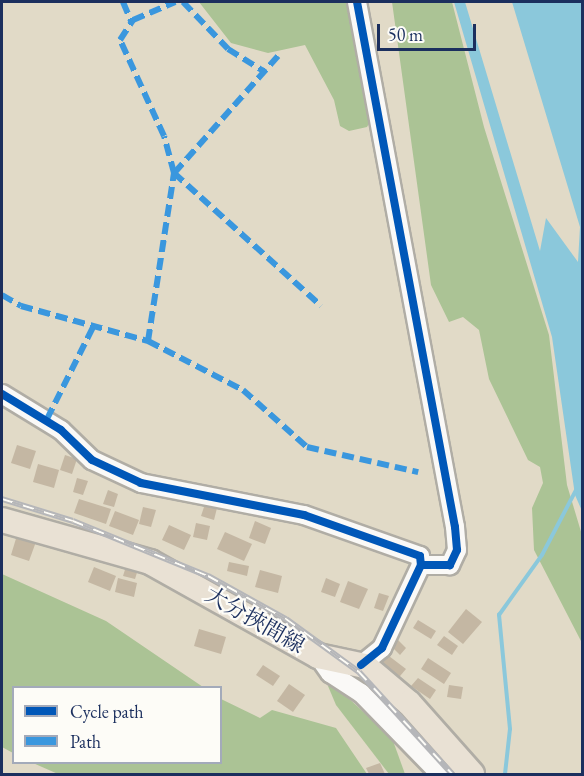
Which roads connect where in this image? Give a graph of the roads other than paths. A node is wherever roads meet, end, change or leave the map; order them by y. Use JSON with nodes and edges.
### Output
{"nodes":[{"id":1,"x":357,"y":2,"type":"edge"},
{"id":2,"x":2,"y":394,"type":"edge"},
{"id":3,"x":2,"y":520,"type":"edge"},
{"id":4,"x":421,"y":565,"type":"junction"},
{"id":5,"x":318,"y":656,"type":"junction"},
{"id":6,"x":361,"y":665,"type":"junction"},
{"id":7,"x":440,"y":774,"type":"edge"},
{"id":8,"x":472,"y":774,"type":"edge"}],
"edges":[{"from":1,"to":4,"type":"street"},
{"from":2,"to":4,"type":"street"},
{"from":3,"to":5,"type":"main road","name":"大分挾間線"},
{"from":4,"to":6,"type":"street"},
{"from":5,"to":6,"type":"main road","name":"大分挾間線"},
{"from":5,"to":7,"type":"street"},
{"from":6,"to":8,"type":"main road","name":"大分挾間線"}]}
